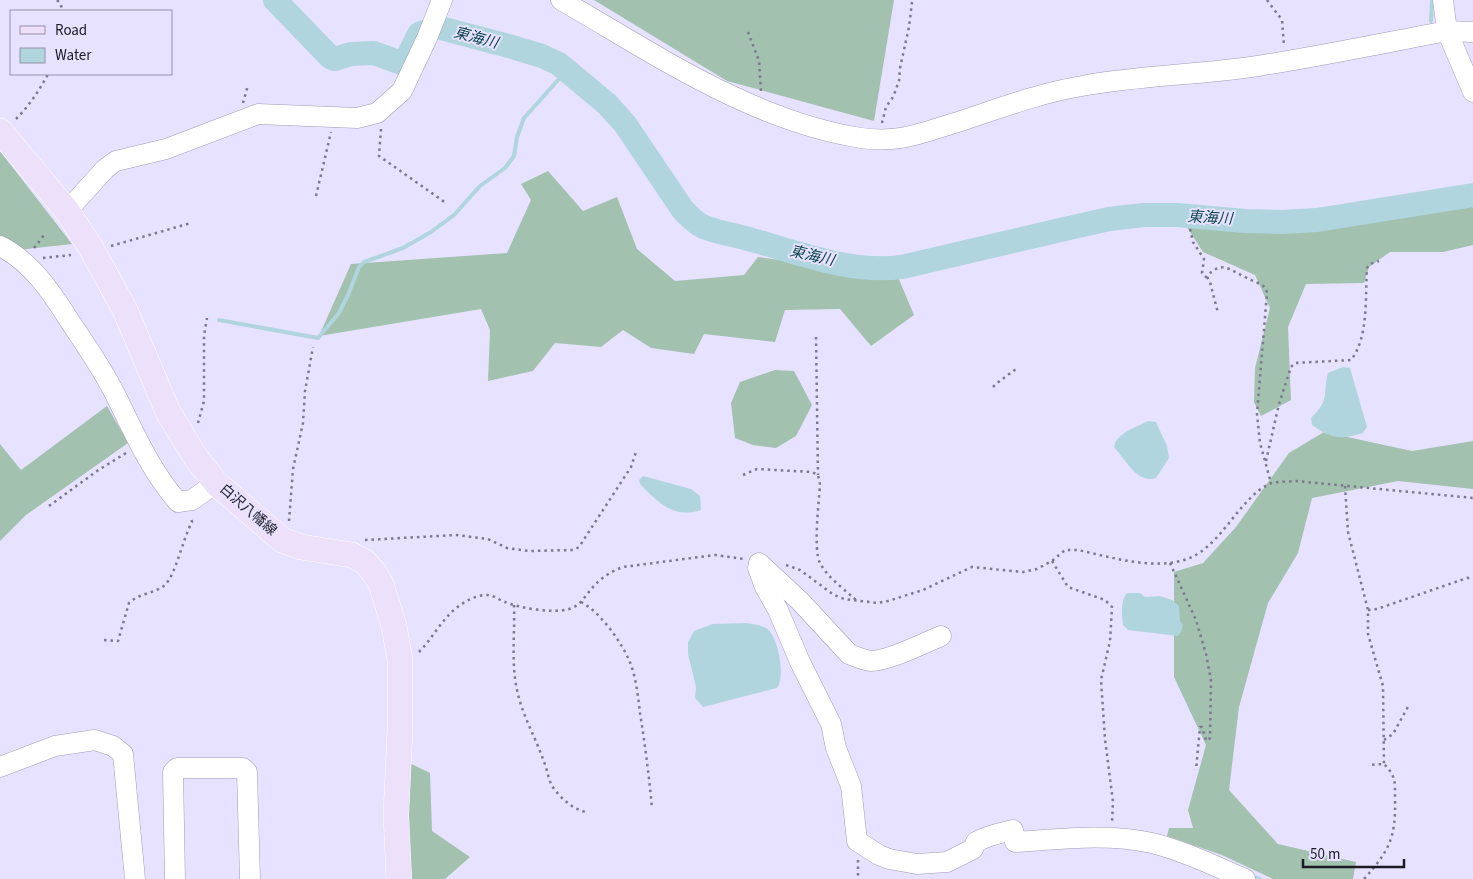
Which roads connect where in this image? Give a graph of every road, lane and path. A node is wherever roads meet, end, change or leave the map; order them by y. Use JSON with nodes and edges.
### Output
{"nodes":[{"id":1,"x":65,"y":0,"type":"edge"},
{"id":2,"x":561,"y":0,"type":"edge"},
{"id":3,"x":1267,"y":0,"type":"edge"},
{"id":4,"x":1443,"y":0,"type":"edge"},
{"id":5,"x":59,"y":1,"type":"edge"},
{"id":6,"x":912,"y":2,"type":"dead end"},
{"id":7,"x":439,"y":9,"type":"edge"},
{"id":8,"x":1447,"y":31,"type":"junction"},
{"id":9,"x":748,"y":32,"type":"dead end"},
{"id":10,"x":1473,"y":32,"type":"edge"},
{"id":11,"x":1284,"y":61,"type":"junction"},
{"id":12,"x":47,"y":75,"type":"edge"},
{"id":13,"x":1473,"y":92,"type":"edge"},
{"id":14,"x":760,"y":109,"type":"junction"},
{"id":15,"x":377,"y":113,"type":"junction"},
{"id":16,"x":331,"y":116,"type":"junction"},
{"id":17,"x":1,"y":132,"type":"edge"},
{"id":18,"x":884,"y":140,"type":"junction"},
{"id":19,"x":316,"y":196,"type":"dead end"},
{"id":20,"x":446,"y":203,"type":"dead end"},
{"id":21,"x":67,"y":211,"type":"junction"},
{"id":22,"x":191,"y":223,"type":"dead end"},
{"id":23,"x":1190,"y":229,"type":"dead end"},
{"id":24,"x":45,"y":234,"type":"dead end"},
{"id":25,"x":0,"y":246,"type":"edge"},
{"id":26,"x":82,"y":254,"type":"junction"},
{"id":27,"x":25,"y":261,"type":"junction"},
{"id":28,"x":1379,"y":261,"type":"dead end"},
{"id":29,"x":1206,"y":277,"type":"junction"},
{"id":30,"x":1218,"y":313,"type":"dead end"},
{"id":31,"x":207,"y":318,"type":"dead end"},
{"id":32,"x":816,"y":337,"type":"dead end"},
{"id":33,"x":312,"y":347,"type":"dead end"},
{"id":34,"x":1016,"y":369,"type":"dead end"},
{"id":35,"x":993,"y":387,"type":"dead end"},
{"id":36,"x":183,"y":438,"type":"junction"},
{"id":37,"x":139,"y":446,"type":"junction"},
{"id":38,"x":636,"y":452,"type":"dead end"},
{"id":39,"x":1265,"y":462,"type":"junction"},
{"id":40,"x":743,"y":475,"type":"dead end"},
{"id":41,"x":818,"y":475,"type":"junction"},
{"id":42,"x":216,"y":482,"type":"junction"},
{"id":43,"x":1271,"y":483,"type":"junction"},
{"id":44,"x":1345,"y":486,"type":"junction"},
{"id":45,"x":1473,"y":498,"type":"edge"},
{"id":46,"x":184,"y":501,"type":"junction"},
{"id":47,"x":48,"y":506,"type":"dead end"},
{"id":48,"x":282,"y":540,"type":"junction"},
{"id":49,"x":362,"y":540,"type":"dead end"},
{"id":50,"x":1052,"y":561,"type":"junction"},
{"id":51,"x":1170,"y":562,"type":"junction"},
{"id":52,"x":759,"y":563,"type":"junction"},
{"id":53,"x":1473,"y":578,"type":"edge"},
{"id":54,"x":857,"y":601,"type":"junction"},
{"id":55,"x":580,"y":602,"type":"junction"},
{"id":56,"x":514,"y":605,"type":"junction"},
{"id":57,"x":1368,"y":610,"type":"junction"},
{"id":58,"x":941,"y":636,"type":"dead end"},
{"id":59,"x":104,"y":640,"type":"dead end"},
{"id":60,"x":400,"y":660,"type":"junction"},
{"id":61,"x":1409,"y":705,"type":"dead end"},
{"id":62,"x":1384,"y":740,"type":"junction"},
{"id":63,"x":1384,"y":764,"type":"junction"},
{"id":64,"x":1368,"y":765,"type":"dead end"},
{"id":65,"x":0,"y":767,"type":"edge"},
{"id":66,"x":1196,"y":770,"type":"dead end"},
{"id":67,"x":652,"y":808,"type":"dead end"},
{"id":68,"x":586,"y":812,"type":"dead end"},
{"id":69,"x":1110,"y":838,"type":"junction"},
{"id":70,"x":135,"y":879,"type":"edge"},
{"id":71,"x":175,"y":879,"type":"edge"},
{"id":72,"x":250,"y":879,"type":"edge"},
{"id":73,"x":399,"y":879,"type":"edge"},
{"id":74,"x":1245,"y":879,"type":"edge"},
{"id":75,"x":1364,"y":879,"type":"edge"}],
"edges":[{"from":1,"to":5,"type":"path"},
{"from":2,"to":14,"type":"street"},
{"from":3,"to":11,"type":"path"},
{"from":4,"to":8,"type":"street"},
{"from":6,"to":18,"type":"path"},
{"from":7,"to":15,"type":"street"},
{"from":8,"to":10,"type":"street"},
{"from":8,"to":11,"type":"street"},
{"from":8,"to":13,"type":"street"},
{"from":9,"to":14,"type":"path"},
{"from":11,"to":18,"type":"street"},
{"from":12,"to":17,"type":"path"},
{"from":14,"to":18,"type":"street"},
{"from":15,"to":16,"type":"street"},
{"from":15,"to":20,"type":"path"},
{"from":16,"to":19,"type":"path"},
{"from":16,"to":21,"type":"street"},
{"from":17,"to":21,"type":"main road","name":"白沢八幡線"},
{"from":21,"to":26,"type":"main road","name":"白沢八幡線"},
{"from":22,"to":26,"type":"path"},
{"from":23,"to":29,"type":"path"},
{"from":24,"to":27,"type":"path"},
{"from":25,"to":27,"type":"street"},
{"from":26,"to":27,"type":"path"},
{"from":26,"to":36,"type":"main road","name":"白沢八幡線"},
{"from":27,"to":37,"type":"street"},
{"from":28,"to":39,"type":"path"},
{"from":29,"to":30,"type":"path"},
{"from":29,"to":39,"type":"path"},
{"from":31,"to":36,"type":"path"},
{"from":32,"to":41,"type":"path"},
{"from":33,"to":48,"type":"path"},
{"from":34,"to":35,"type":"path"},
{"from":36,"to":42,"type":"main road","name":"白沢八幡線"},
{"from":37,"to":46,"type":"street"},
{"from":37,"to":47,"type":"path"},
{"from":38,"to":49,"type":"path"},
{"from":39,"to":43,"type":"path"},
{"from":40,"to":41,"type":"path"},
{"from":41,"to":54,"type":"path"},
{"from":42,"to":46,"type":"street"},
{"from":42,"to":48,"type":"main road","name":"白沢八幡線"},
{"from":43,"to":44,"type":"path"},
{"from":43,"to":51,"type":"path"},
{"from":44,"to":45,"type":"path"},
{"from":44,"to":57,"type":"path"},
{"from":46,"to":59,"type":"path"},
{"from":48,"to":60,"type":"main road","name":"白沢八幡線"},
{"from":50,"to":51,"type":"path"},
{"from":50,"to":54,"type":"path"},
{"from":50,"to":69,"type":"path"},
{"from":51,"to":66,"type":"path"},
{"from":52,"to":54,"type":"path"},
{"from":52,"to":55,"type":"path"},
{"from":52,"to":58,"type":"street"},
{"from":52,"to":69,"type":"street"},
{"from":53,"to":57,"type":"path"},
{"from":55,"to":56,"type":"path"},
{"from":55,"to":67,"type":"path"},
{"from":56,"to":60,"type":"path"},
{"from":56,"to":68,"type":"path"},
{"from":57,"to":62,"type":"path"},
{"from":60,"to":73,"type":"main road","name":"白沢八幡線"},
{"from":61,"to":62,"type":"path"},
{"from":62,"to":63,"type":"path"},
{"from":63,"to":64,"type":"path"},
{"from":63,"to":75,"type":"path"},
{"from":65,"to":70,"type":"street"},
{"from":69,"to":74,"type":"street"},
{"from":71,"to":72,"type":"street"}]}
